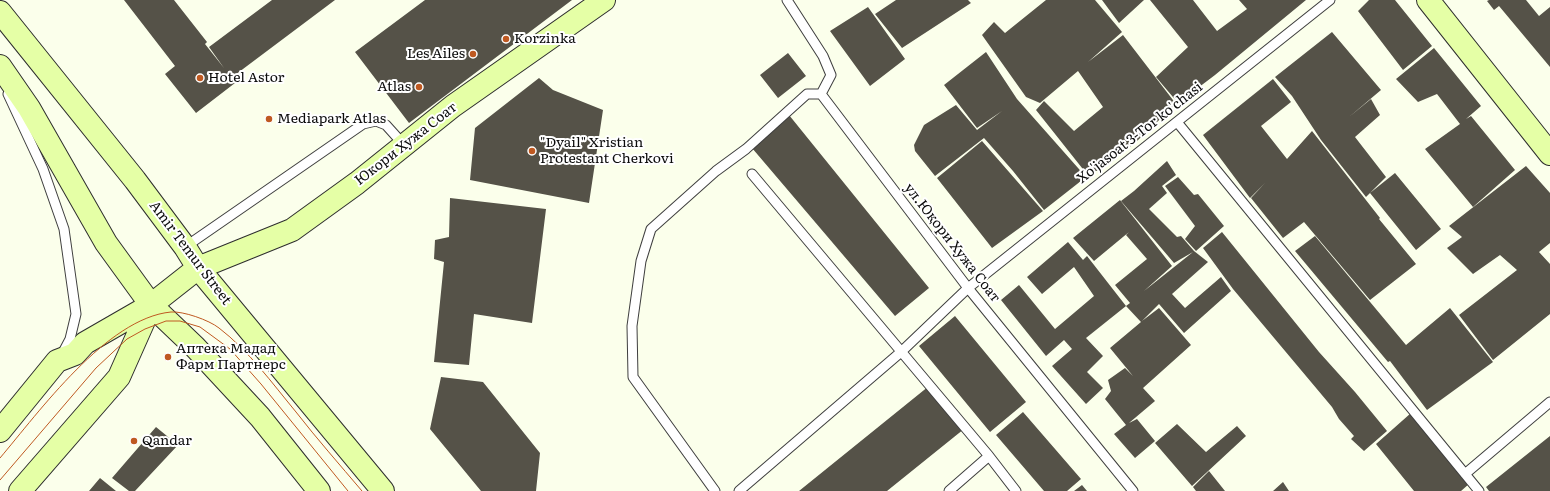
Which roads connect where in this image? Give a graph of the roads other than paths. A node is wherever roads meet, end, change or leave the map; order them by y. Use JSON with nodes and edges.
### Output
{"nodes":[{"id":1,"x":604,"y":0,"type":"edge"},
{"id":2,"x":787,"y":0,"type":"edge"},
{"id":3,"x":1330,"y":0,"type":"edge"},
{"id":4,"x":1428,"y":0,"type":"edge"},
{"id":5,"x":0,"y":12,"type":"edge"},
{"id":6,"x":0,"y":66,"type":"edge"},
{"id":7,"x":0,"y":78,"type":"edge"},
{"id":8,"x":821,"y":94,"type":"junction"},
{"id":9,"x":1177,"y":122,"type":"junction"},
{"id":10,"x":404,"y":145,"type":"junction"},
{"id":11,"x":1550,"y":154,"type":"edge"},
{"id":12,"x":752,"y":174,"type":"dead end"},
{"id":13,"x":185,"y":247,"type":"junction"},
{"id":14,"x":198,"y":268,"type":"junction"},
{"id":15,"x":968,"y":288,"type":"junction"},
{"id":16,"x":151,"y":305,"type":"junction"},
{"id":17,"x":901,"y":352,"type":"junction"},
{"id":18,"x":57,"y":361,"type":"junction"},
{"id":19,"x":1550,"y":402,"type":"edge"},
{"id":20,"x":0,"y":431,"type":"edge"},
{"id":21,"x":989,"y":456,"type":"junction"},
{"id":22,"x":1465,"y":474,"type":"junction"},
{"id":23,"x":20,"y":491,"type":"edge"},
{"id":24,"x":319,"y":491,"type":"edge"},
{"id":25,"x":383,"y":491,"type":"edge"},
{"id":26,"x":715,"y":491,"type":"edge"},
{"id":27,"x":739,"y":491,"type":"edge"},
{"id":28,"x":949,"y":491,"type":"edge"},
{"id":29,"x":1016,"y":491,"type":"edge"},
{"id":30,"x":1133,"y":491,"type":"edge"},
{"id":31,"x":1479,"y":491,"type":"edge"}],
"edges":[{"from":1,"to":10,"type":"main road","name":"Юкори Хужа Соат"},
{"from":2,"to":8,"type":"lane"},
{"from":3,"to":9,"type":"lane","name":"Xo'jasoat 3-Tor ko'chasi"},
{"from":4,"to":11,"type":"main road"},
{"from":5,"to":13,"type":"main road","name":"Amir Temur Street"},
{"from":6,"to":16,"type":"main road"},
{"from":7,"to":18,"type":"lane"},
{"from":8,"to":15,"type":"lane","name":"ул.Юқори Хужа Соат"},
{"from":8,"to":26,"type":"lane"},
{"from":9,"to":15,"type":"lane","name":"Xo'jasoat 3-Tor ko'chasi"},
{"from":9,"to":22,"type":"lane"},
{"from":10,"to":13,"type":"lane"},
{"from":10,"to":14,"type":"main road","name":"Юкори Хужа Соат"},
{"from":12,"to":17,"type":"lane"},
{"from":13,"to":14,"type":"main road","name":"Amir Temur Street"},
{"from":14,"to":16,"type":"main road","name":"Юкори Хужа Соат"},
{"from":14,"to":25,"type":"main road","name":"Amir Temur Street"},
{"from":15,"to":17,"type":"lane","name":"Xo'jasoat 3-Tor ko'chasi"},
{"from":15,"to":30,"type":"lane","name":"ул.Юқори Хужа Соат"},
{"from":16,"to":18,"type":"main road","name":"Юкори Хужа Соат"},
{"from":16,"to":23,"type":"main road"},
{"from":16,"to":24,"type":"main road"},
{"from":17,"to":21,"type":"lane"},
{"from":17,"to":27,"type":"lane","name":"Xo'jasoat 3-Tor ko'chasi"},
{"from":18,"to":20,"type":"main road"},
{"from":19,"to":22,"type":"lane"},
{"from":21,"to":28,"type":"lane"},
{"from":21,"to":29,"type":"lane"},
{"from":22,"to":31,"type":"lane"}]}
